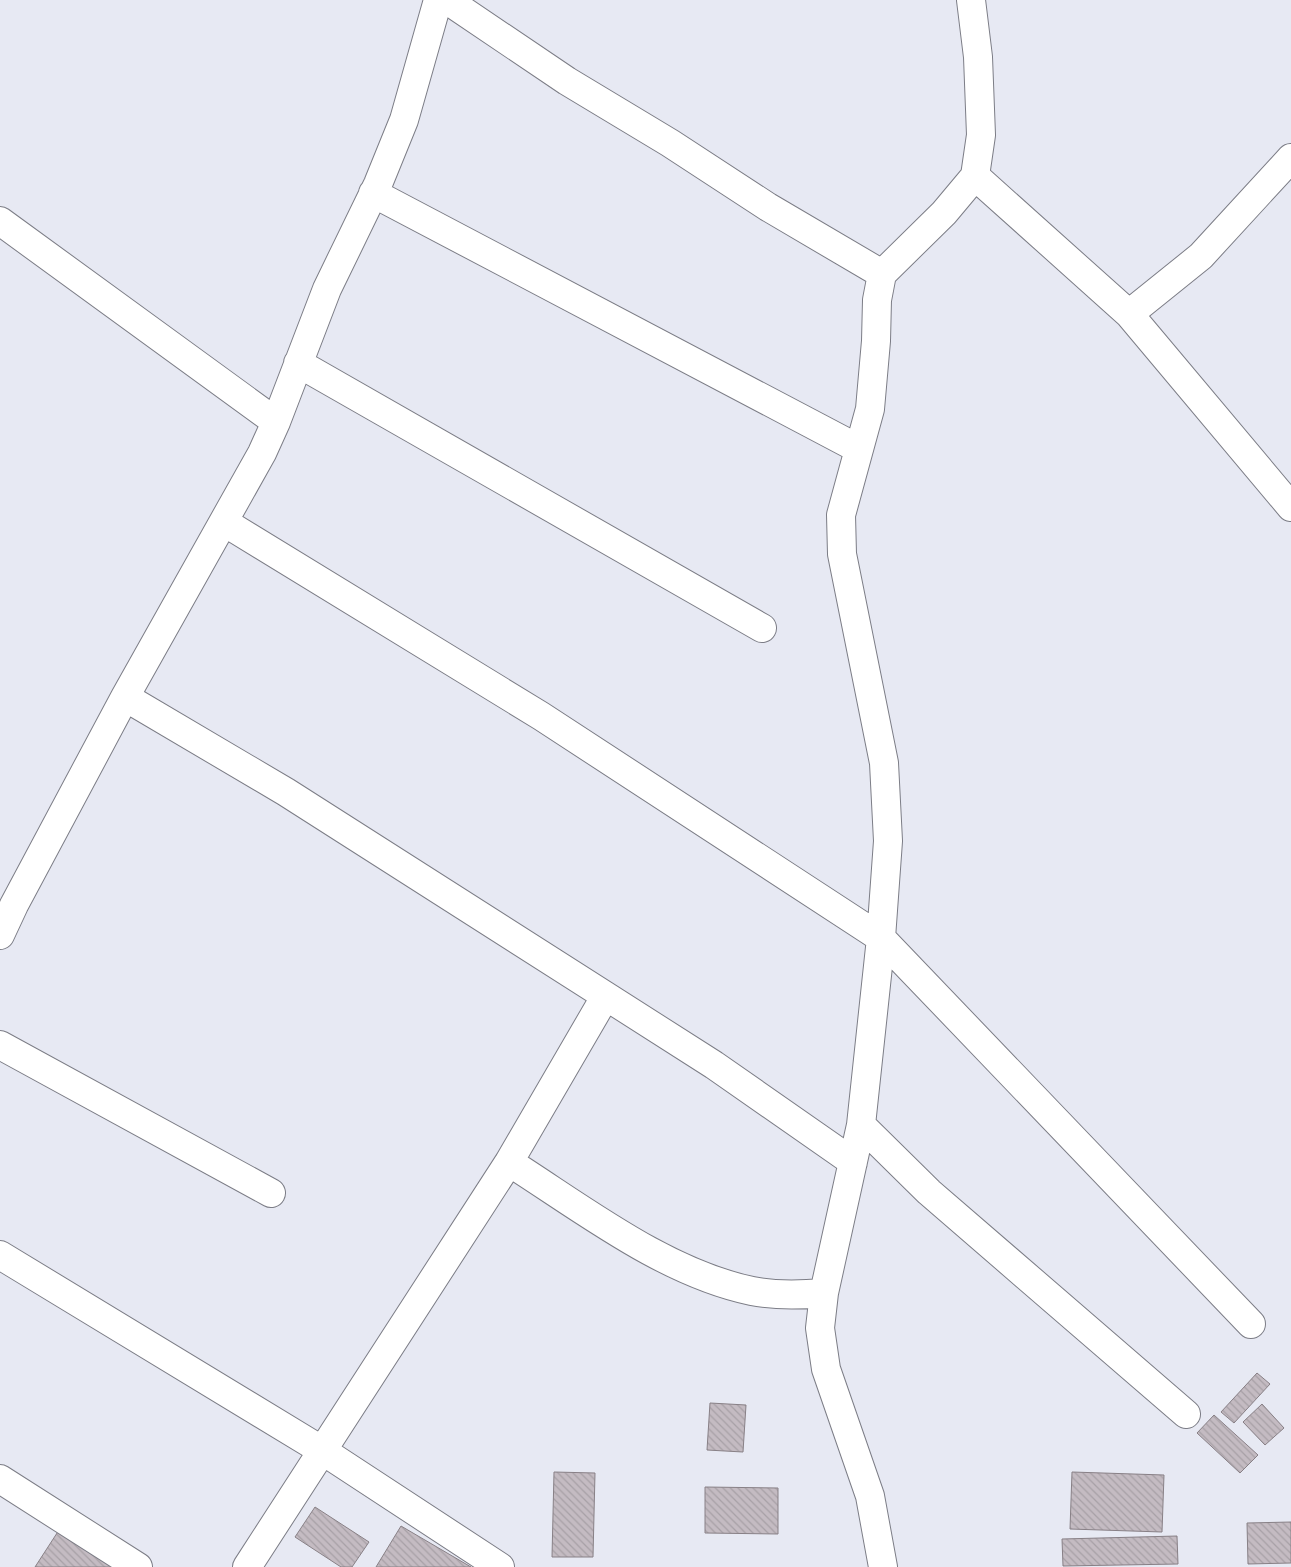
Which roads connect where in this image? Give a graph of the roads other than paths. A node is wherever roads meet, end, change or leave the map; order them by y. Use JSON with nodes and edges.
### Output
{"nodes":[{"id":1,"x":438,"y":0,"type":"edge"},
{"id":2,"x":447,"y":0,"type":"edge"},
{"id":3,"x":971,"y":0,"type":"edge"},
{"id":4,"x":1291,"y":158,"type":"edge"},
{"id":5,"x":975,"y":176,"type":"junction"},
{"id":6,"x":373,"y":193,"type":"junction"},
{"id":7,"x":0,"y":221,"type":"edge"},
{"id":8,"x":882,"y":274,"type":"junction"},
{"id":9,"x":1129,"y":314,"type":"junction"},
{"id":10,"x":298,"y":363,"type":"junction"},
{"id":11,"x":276,"y":422,"type":"junction"},
{"id":12,"x":859,"y":448,"type":"junction"},
{"id":13,"x":1291,"y":507,"type":"edge"},
{"id":14,"x":224,"y":522,"type":"junction"},
{"id":15,"x":762,"y":628,"type":"dead end"},
{"id":16,"x":125,"y":697,"type":"junction"},
{"id":17,"x":0,"y":935,"type":"edge"},
{"id":18,"x":882,"y":938,"type":"junction"},
{"id":19,"x":606,"y":997,"type":"junction"},
{"id":20,"x":0,"y":1046,"type":"edge"},
{"id":21,"x":861,"y":1125,"type":"junction"},
{"id":22,"x":508,"y":1162,"type":"junction"},
{"id":23,"x":853,"y":1162,"type":"junction"},
{"id":24,"x":272,"y":1193,"type":"dead end"},
{"id":25,"x":0,"y":1255,"type":"edge"},
{"id":26,"x":824,"y":1293,"type":"junction"},
{"id":27,"x":1251,"y":1324,"type":"dead end"},
{"id":28,"x":1186,"y":1414,"type":"dead end"},
{"id":29,"x":323,"y":1451,"type":"junction"},
{"id":30,"x":0,"y":1479,"type":"edge"},
{"id":31,"x":138,"y":1567,"type":"edge"},
{"id":32,"x":247,"y":1567,"type":"edge"},
{"id":33,"x":500,"y":1567,"type":"edge"},
{"id":34,"x":883,"y":1567,"type":"edge"}],
"edges":[{"from":1,"to":6,"type":"street"},
{"from":2,"to":8,"type":"street"},
{"from":3,"to":5,"type":"street"},
{"from":4,"to":9,"type":"street"},
{"from":5,"to":8,"type":"street"},
{"from":5,"to":9,"type":"street"},
{"from":6,"to":10,"type":"street"},
{"from":6,"to":12,"type":"street"},
{"from":7,"to":11,"type":"street"},
{"from":8,"to":12,"type":"street"},
{"from":9,"to":13,"type":"street"},
{"from":10,"to":11,"type":"street"},
{"from":10,"to":15,"type":"street"},
{"from":11,"to":14,"type":"street"},
{"from":12,"to":18,"type":"street"},
{"from":14,"to":16,"type":"street"},
{"from":14,"to":18,"type":"street"},
{"from":16,"to":17,"type":"street"},
{"from":16,"to":19,"type":"street"},
{"from":18,"to":21,"type":"street"},
{"from":18,"to":27,"type":"street"},
{"from":19,"to":22,"type":"street"},
{"from":19,"to":23,"type":"street"},
{"from":20,"to":24,"type":"street"},
{"from":21,"to":23,"type":"street"},
{"from":21,"to":28,"type":"street"},
{"from":22,"to":26,"type":"street"},
{"from":22,"to":29,"type":"street"},
{"from":23,"to":26,"type":"street"},
{"from":25,"to":29,"type":"street"},
{"from":26,"to":34,"type":"street"},
{"from":29,"to":32,"type":"street"},
{"from":29,"to":33,"type":"street"},
{"from":30,"to":31,"type":"street"}]}
